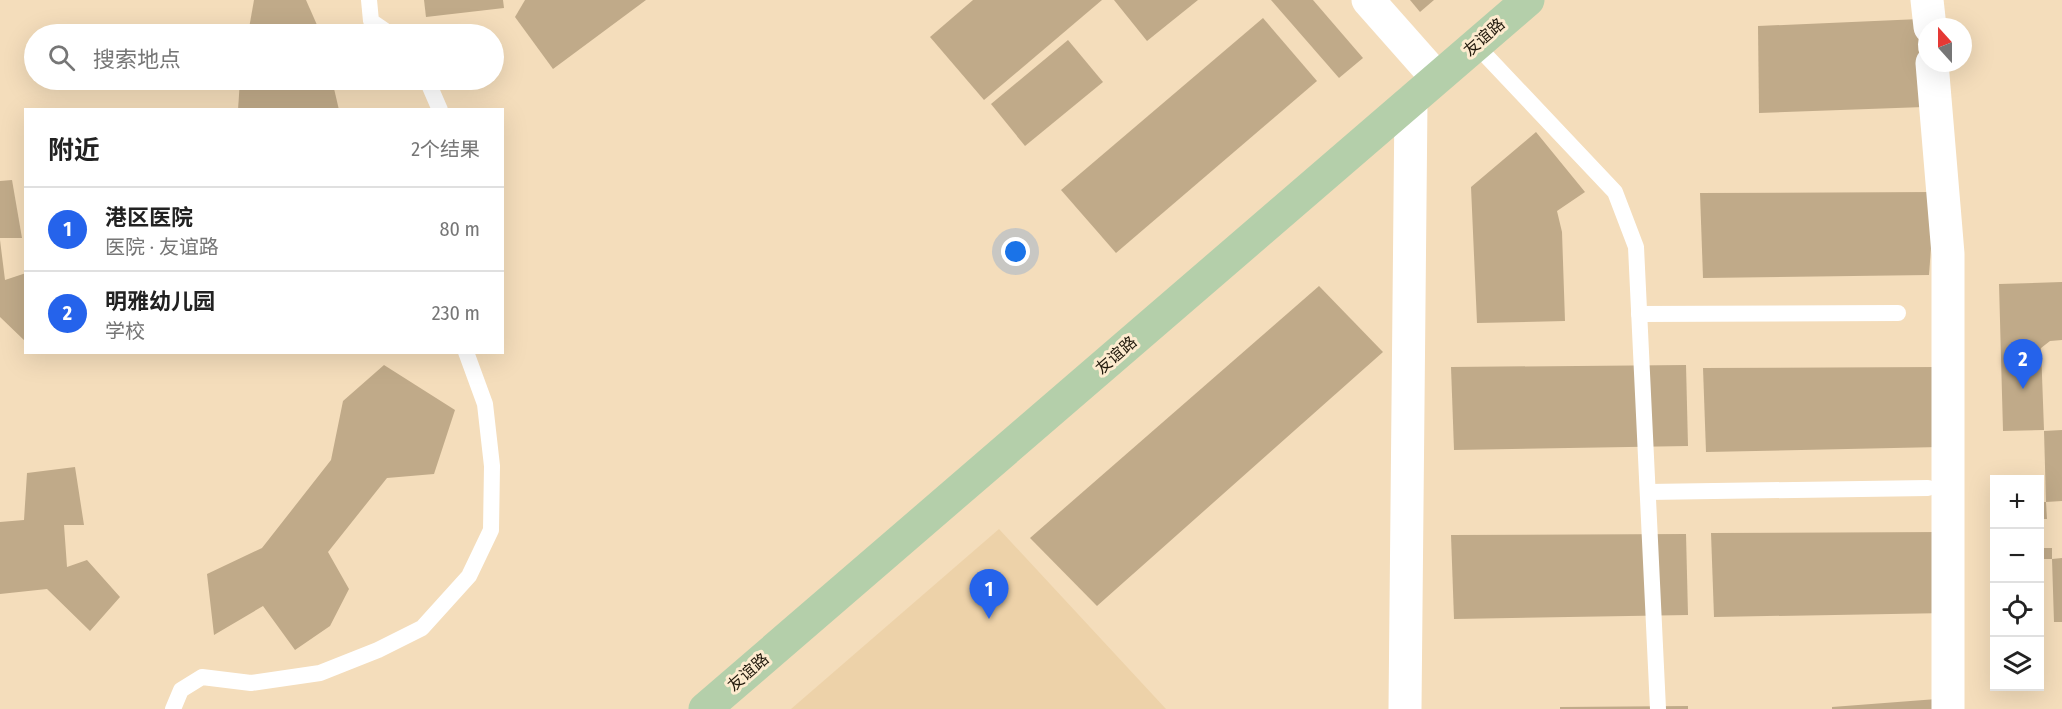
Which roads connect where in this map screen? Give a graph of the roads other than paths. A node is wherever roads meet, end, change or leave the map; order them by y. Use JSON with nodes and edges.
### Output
{"nodes":[{"id":1,"x":369,"y":0,"type":"edge"},
{"id":2,"x":1368,"y":0,"type":"edge"},
{"id":3,"x":1527,"y":0,"type":"edge"},
{"id":4,"x":1927,"y":0,"type":"edge"},
{"id":5,"x":1929,"y":18,"type":"edge"},
{"id":6,"x":375,"y":24,"type":"edge"},
{"id":7,"x":1476,"y":45,"type":"junction"},
{"id":8,"x":1933,"y":72,"type":"edge"},
{"id":9,"x":1437,"y":78,"type":"junction"},
{"id":10,"x":432,"y":90,"type":"edge"},
{"id":11,"x":1411,"y":101,"type":"junction"},
{"id":12,"x":439,"y":108,"type":"edge"},
{"id":13,"x":1898,"y":313,"type":"dead end"},
{"id":14,"x":1639,"y":314,"type":"junction"},
{"id":15,"x":467,"y":354,"type":"edge"},
{"id":16,"x":1928,"y":489,"type":"dead end"},
{"id":17,"x":1648,"y":492,"type":"junction"},
{"id":18,"x":172,"y":709,"type":"edge"},
{"id":19,"x":705,"y":709,"type":"edge"},
{"id":20,"x":1405,"y":709,"type":"edge"},
{"id":21,"x":1658,"y":709,"type":"edge"},
{"id":22,"x":1948,"y":709,"type":"edge"}],
"edges":[{"from":1,"to":6,"type":"lane"},
{"from":2,"to":9,"type":"street"},
{"from":3,"to":7,"type":"main road","name":"友谊路"},
{"from":4,"to":5,"type":"street"},
{"from":7,"to":9,"type":"main road","name":"友谊路"},
{"from":7,"to":14,"type":"lane"},
{"from":8,"to":22,"type":"street"},
{"from":9,"to":11,"type":"main road","name":"友谊路"},
{"from":10,"to":12,"type":"lane"},
{"from":11,"to":19,"type":"main road","name":"友谊路"},
{"from":11,"to":20,"type":"street"},
{"from":13,"to":14,"type":"lane"},
{"from":14,"to":17,"type":"lane"},
{"from":15,"to":18,"type":"lane"},
{"from":16,"to":17,"type":"lane"},
{"from":17,"to":21,"type":"lane"}]}
